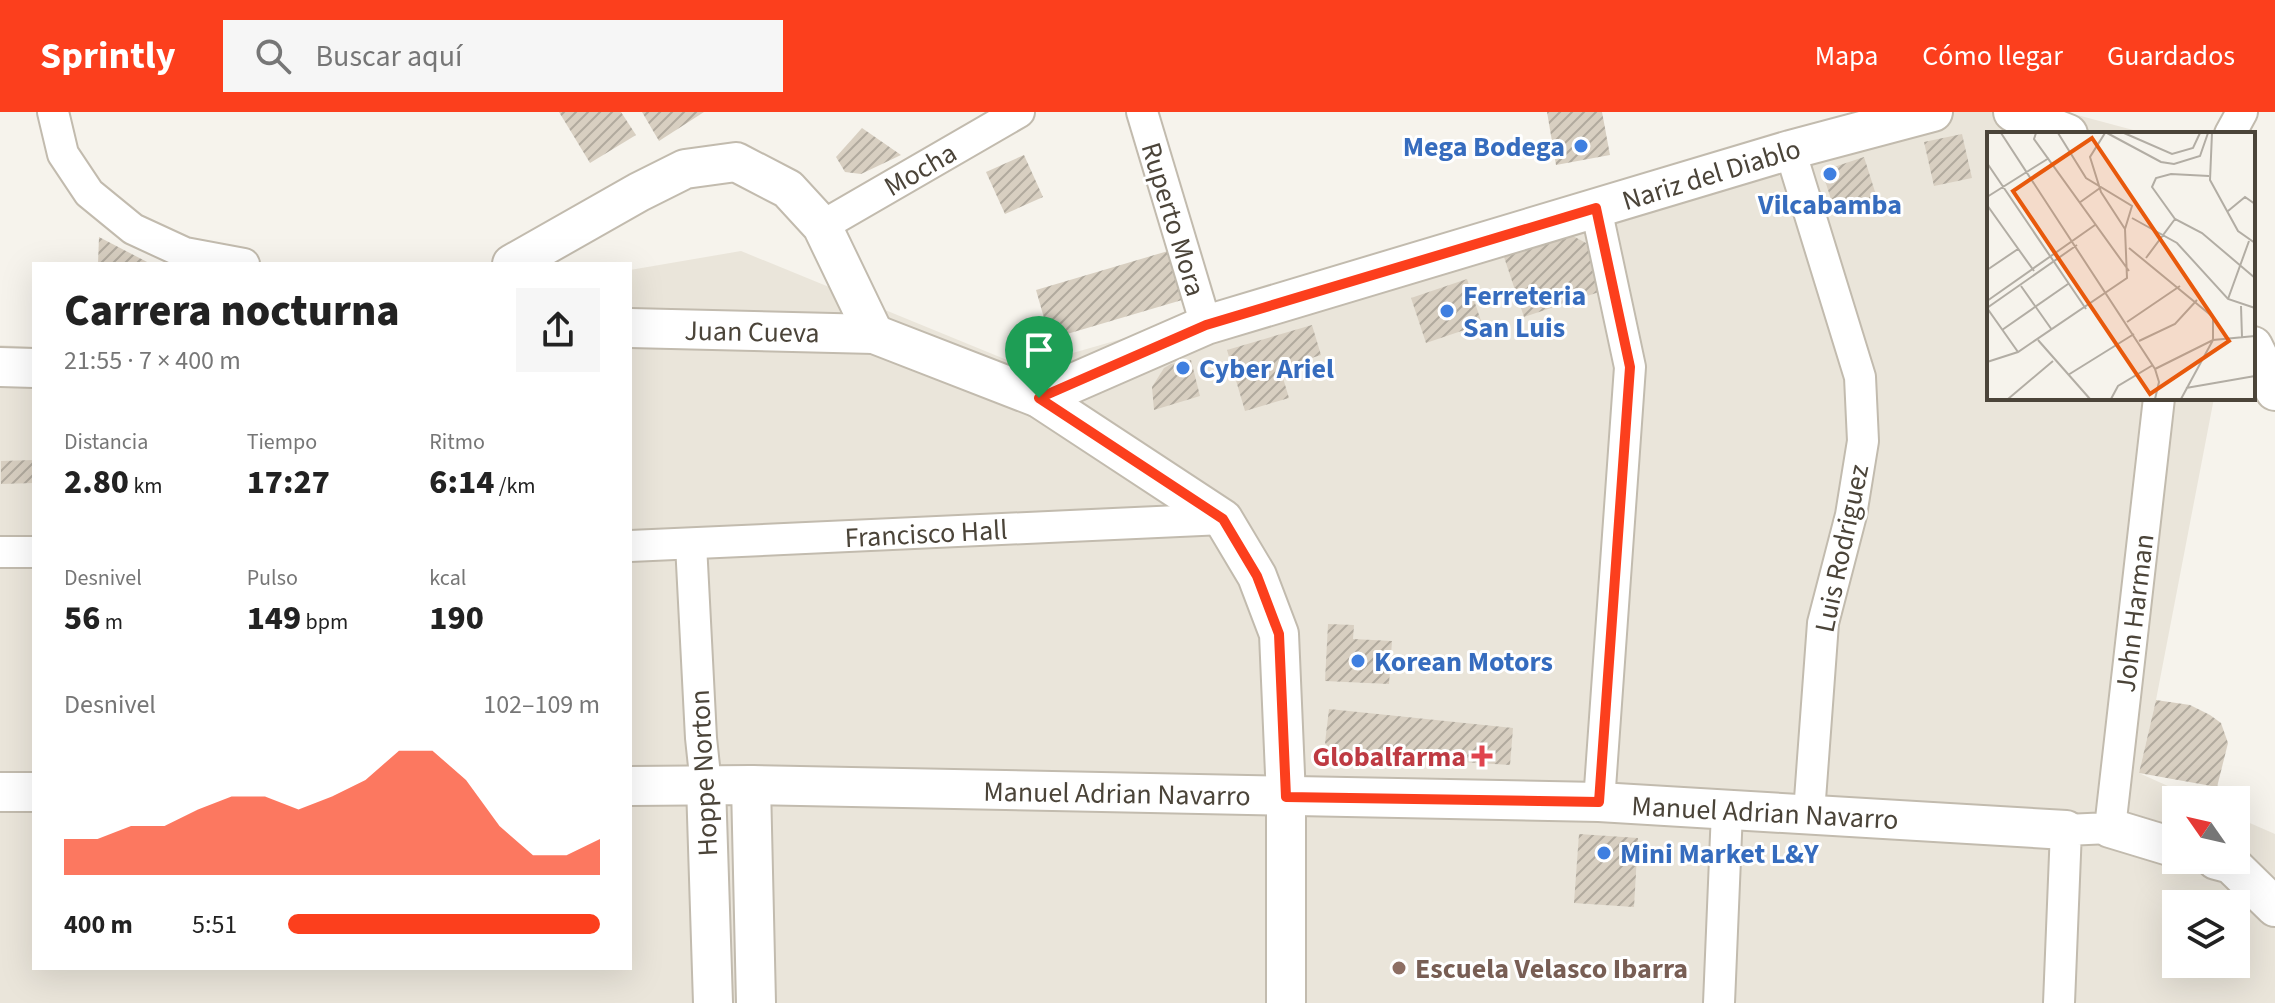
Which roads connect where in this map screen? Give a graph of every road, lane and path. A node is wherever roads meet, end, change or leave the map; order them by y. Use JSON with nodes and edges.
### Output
{"nodes":[{"id":1,"x":53,"y":112,"type":"edge"},
{"id":2,"x":1019,"y":112,"type":"edge"},
{"id":3,"x":1142,"y":112,"type":"edge"},
{"id":4,"x":1933,"y":112,"type":"edge"},
{"id":5,"x":2013,"y":112,"type":"edge"},
{"id":6,"x":2242,"y":112,"type":"edge"},
{"id":7,"x":2063,"y":132,"type":"edge"},
{"id":8,"x":2231,"y":132,"type":"edge"},
{"id":9,"x":1790,"y":150,"type":"junction"},
{"id":10,"x":1596,"y":208,"type":"junction"},
{"id":11,"x":822,"y":226,"type":"junction"},
{"id":12,"x":233,"y":262,"type":"edge"},
{"id":13,"x":516,"y":262,"type":"edge"},
{"id":14,"x":1206,"y":325,"type":"junction"},
{"id":15,"x":632,"y":328,"type":"edge"},
{"id":16,"x":874,"y":334,"type":"junction"},
{"id":17,"x":2255,"y":350,"type":"edge"},
{"id":18,"x":0,"y":367,"type":"edge"},
{"id":19,"x":32,"y":368,"type":"edge"},
{"id":20,"x":2275,"y":391,"type":"edge"},
{"id":21,"x":1039,"y":398,"type":"junction"},
{"id":22,"x":2159,"y":400,"type":"edge"},
{"id":23,"x":1223,"y":519,"type":"junction"},
{"id":24,"x":691,"y":544,"type":"junction"},
{"id":25,"x":632,"y":546,"type":"edge"},
{"id":26,"x":0,"y":552,"type":"edge"},
{"id":27,"x":32,"y":552,"type":"edge"},
{"id":28,"x":706,"y":785,"type":"junction"},
{"id":29,"x":751,"y":785,"type":"junction"},
{"id":30,"x":632,"y":786,"type":"edge"},
{"id":31,"x":0,"y":792,"type":"edge"},
{"id":32,"x":32,"y":792,"type":"edge"},
{"id":33,"x":1286,"y":797,"type":"junction"},
{"id":34,"x":1599,"y":802,"type":"junction"},
{"id":35,"x":1727,"y":811,"type":"junction"},
{"id":36,"x":1809,"y":813,"type":"junction"},
{"id":37,"x":2110,"y":828,"type":"junction"},
{"id":38,"x":2066,"y":830,"type":"junction"},
{"id":39,"x":2162,"y":844,"type":"edge"},
{"id":40,"x":2241,"y":874,"type":"edge"},
{"id":41,"x":2275,"y":907,"type":"edge"},
{"id":42,"x":713,"y":1003,"type":"edge"},
{"id":43,"x":756,"y":1003,"type":"edge"},
{"id":44,"x":1286,"y":1003,"type":"edge"},
{"id":45,"x":1719,"y":1003,"type":"edge"},
{"id":46,"x":2059,"y":1003,"type":"edge"}],
"edges":[{"from":1,"to":12,"type":"street"},
{"from":2,"to":11,"type":"street","name":"Mocha"},
{"from":3,"to":14,"type":"street","name":"Ruperto Mora"},
{"from":4,"to":9,"type":"street","name":"Nariz del Diablo"},
{"from":5,"to":7,"type":"street"},
{"from":6,"to":8,"type":"street"},
{"from":9,"to":10,"type":"street","name":"Nariz del Diablo"},
{"from":9,"to":36,"type":"street","name":"Luis Rodriguez"},
{"from":10,"to":14,"type":"street","name":"Nariz del Diablo"},
{"from":10,"to":34,"type":"street"},
{"from":11,"to":13,"type":"street","name":"Juan Cueva"},
{"from":11,"to":16,"type":"street","name":"Juan Cueva"},
{"from":14,"to":21,"type":"street","name":"Nariz del Diablo"},
{"from":15,"to":16,"type":"street","name":"Juan Cueva"},
{"from":16,"to":21,"type":"street","name":"Juan Cueva"},
{"from":17,"to":20,"type":"street"},
{"from":18,"to":19,"type":"street"},
{"from":21,"to":23,"type":"street","name":"Juan Cueva"},
{"from":22,"to":37,"type":"street","name":"John Harman"},
{"from":23,"to":24,"type":"street","name":"Francisco Hall"},
{"from":23,"to":33,"type":"street"},
{"from":24,"to":25,"type":"street","name":"Francisco Hall"},
{"from":24,"to":28,"type":"street","name":"Hoppe Norton"},
{"from":26,"to":27,"type":"street"},
{"from":28,"to":29,"type":"street","name":"Manuel Adrian Navarro"},
{"from":28,"to":30,"type":"street","name":"Manuel Adrian Navarro"},
{"from":28,"to":42,"type":"street","name":"Hoppe Norton"},
{"from":29,"to":33,"type":"street","name":"Manuel Adrian Navarro"},
{"from":29,"to":43,"type":"street","name":"Hoppe Norton"},
{"from":31,"to":32,"type":"street"},
{"from":33,"to":34,"type":"street","name":"Manuel Adrian Navarro"},
{"from":33,"to":44,"type":"street"},
{"from":34,"to":35,"type":"street","name":"Manuel Adrian Navarro"},
{"from":35,"to":36,"type":"street","name":"Manuel Adrian Navarro"},
{"from":35,"to":45,"type":"street"},
{"from":36,"to":38,"type":"street","name":"Manuel Adrian Navarro"},
{"from":37,"to":38,"type":"street","name":"Manuel Adrian Navarro"},
{"from":37,"to":39,"type":"street","name":"Manuel Adrian Navarro"},
{"from":38,"to":46,"type":"street"},
{"from":40,"to":41,"type":"street"}]}
